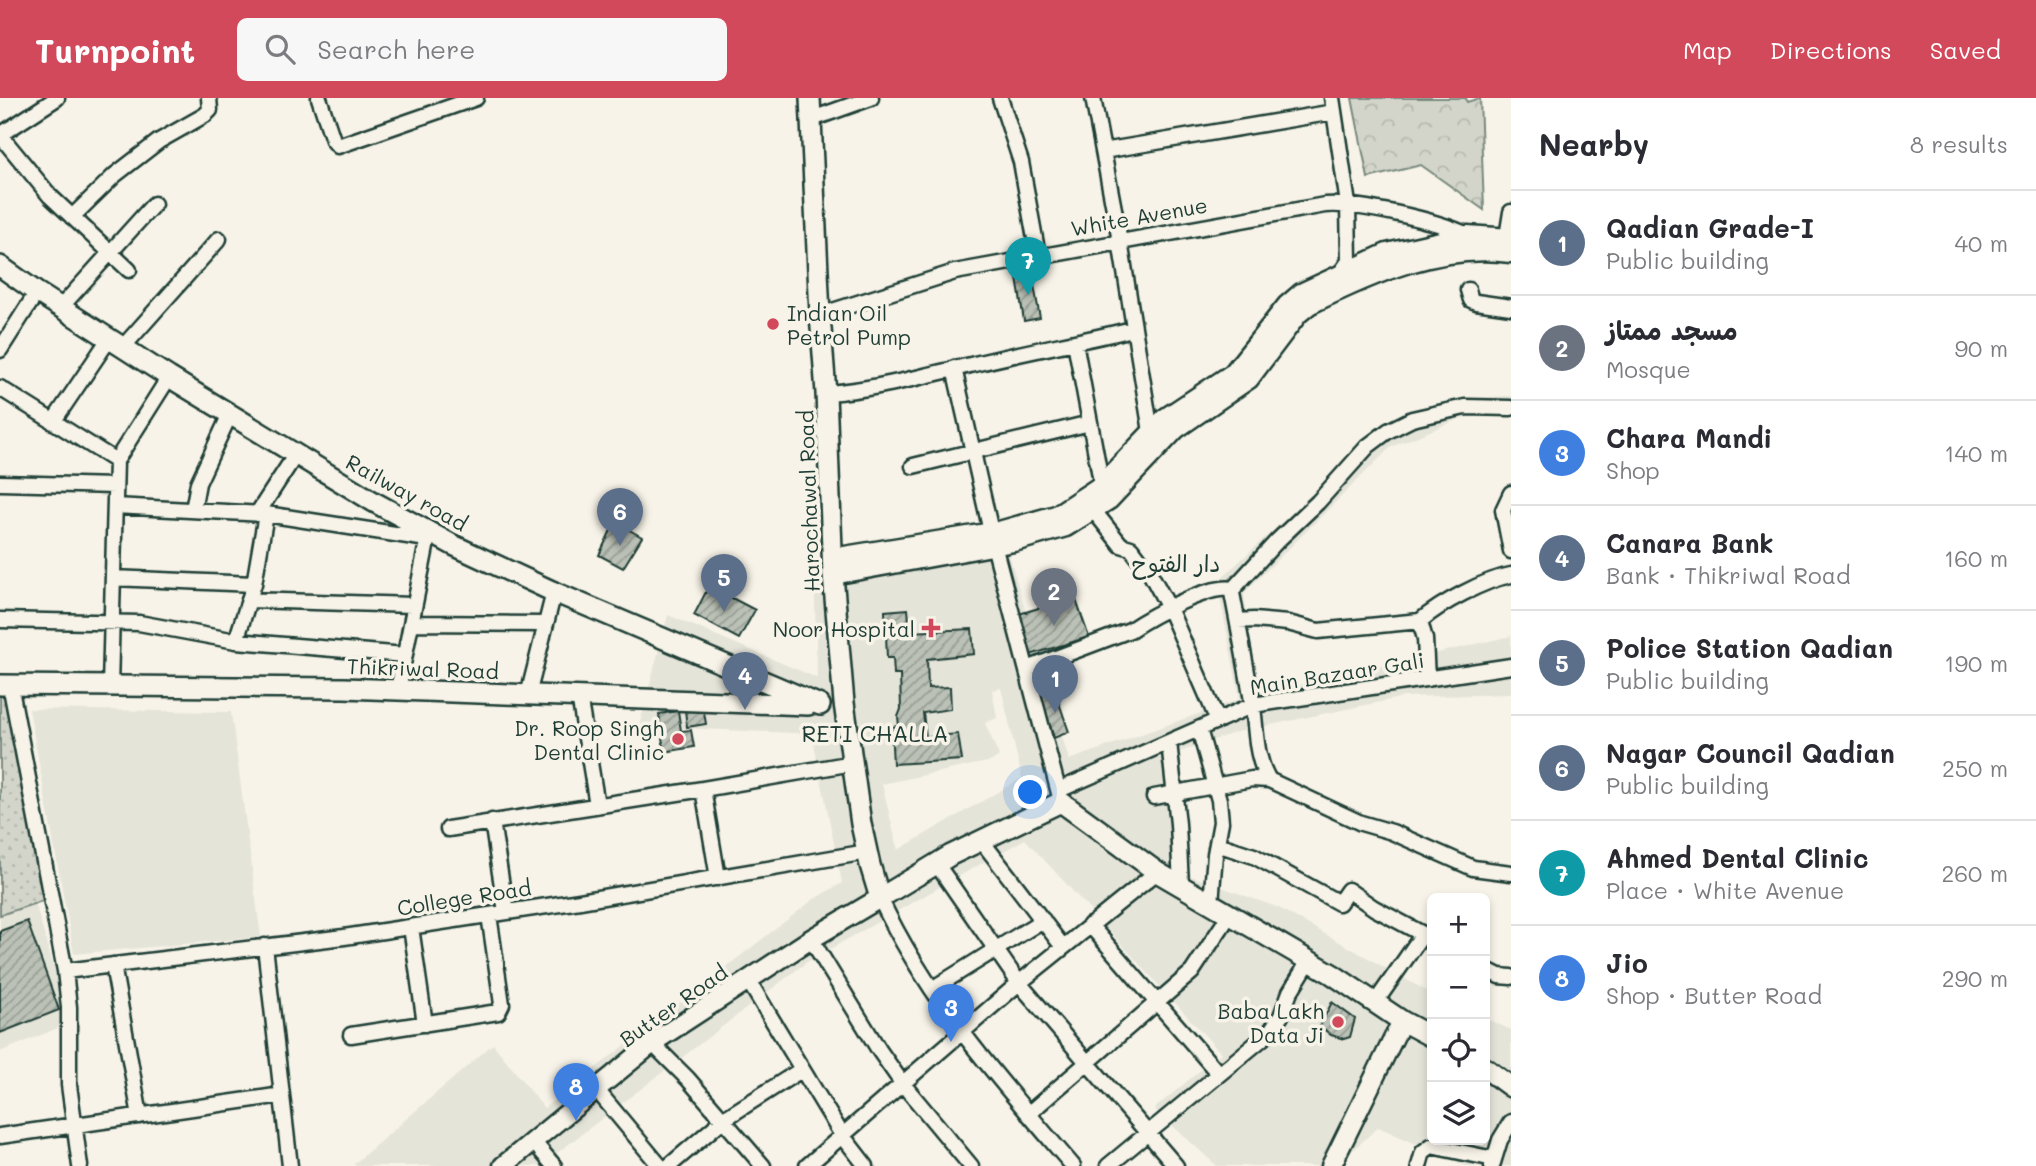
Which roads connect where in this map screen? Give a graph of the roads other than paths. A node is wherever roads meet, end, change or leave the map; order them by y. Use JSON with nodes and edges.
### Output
{"nodes":[{"id":1,"x":57,"y":98,"type":"edge"},
{"id":2,"x":209,"y":98,"type":"edge"},
{"id":3,"x":319,"y":98,"type":"edge"},
{"id":4,"x":476,"y":98,"type":"edge"},
{"id":5,"x":810,"y":98,"type":"edge"},
{"id":6,"x":872,"y":98,"type":"edge"},
{"id":7,"x":1000,"y":98,"type":"edge"},
{"id":8,"x":1093,"y":98,"type":"edge"},
{"id":9,"x":1333,"y":105,"type":"edge"},
{"id":10,"x":812,"y":119,"type":"junction"},
{"id":11,"x":0,"y":135,"type":"edge"},
{"id":12,"x":1103,"y":150,"type":"junction"},
{"id":13,"x":154,"y":204,"type":"dead end"},
{"id":14,"x":1348,"y":204,"type":"junction"},
{"id":15,"x":1511,"y":212,"type":"edge"},
{"id":16,"x":72,"y":217,"type":"junction"},
{"id":17,"x":219,"y":239,"type":"dead end"},
{"id":18,"x":1472,"y":240,"type":"junction"},
{"id":19,"x":1120,"y":241,"type":"junction"},
{"id":20,"x":1510,"y":243,"type":"edge"},
{"id":21,"x":110,"y":252,"type":"junction"},
{"id":22,"x":1038,"y":255,"type":"junction"},
{"id":23,"x":0,"y":265,"type":"edge"},
{"id":24,"x":129,"y":270,"type":"dead end"},
{"id":25,"x":1340,"y":274,"type":"junction"},
{"id":26,"x":1468,"y":290,"type":"dead end"},
{"id":27,"x":37,"y":292,"type":"junction"},
{"id":28,"x":61,"y":307,"type":"junction"},
{"id":29,"x":1511,"y":307,"type":"edge"},
{"id":30,"x":1293,"y":310,"type":"junction"},
{"id":31,"x":820,"y":315,"type":"junction"},
{"id":32,"x":1133,"y":329,"type":"junction"},
{"id":33,"x":1075,"y":342,"type":"junction"},
{"id":34,"x":116,"y":343,"type":"junction"},
{"id":35,"x":0,"y":350,"type":"edge"},
{"id":36,"x":954,"y":368,"type":"junction"},
{"id":37,"x":169,"y":377,"type":"junction"},
{"id":38,"x":0,"y":388,"type":"edge"},
{"id":39,"x":826,"y":393,"type":"junction"},
{"id":40,"x":1511,"y":408,"type":"edge"},
{"id":41,"x":230,"y":414,"type":"junction"},
{"id":42,"x":53,"y":422,"type":"junction"},
{"id":43,"x":1090,"y":423,"type":"junction"},
{"id":44,"x":1161,"y":429,"type":"junction"},
{"id":45,"x":973,"y":452,"type":"junction"},
{"id":46,"x":296,"y":454,"type":"junction"},
{"id":47,"x":116,"y":461,"type":"junction"},
{"id":48,"x":913,"y":466,"type":"dead end"},
{"id":49,"x":0,"y":482,"type":"edge"},
{"id":50,"x":115,"y":486,"type":"junction"},
{"id":51,"x":1104,"y":493,"type":"junction"},
{"id":52,"x":1511,"y":493,"type":"edge"},
{"id":53,"x":115,"y":506,"type":"junction"},
{"id":54,"x":193,"y":510,"type":"junction"},
{"id":55,"x":1094,"y":511,"type":"junction"},
{"id":56,"x":262,"y":514,"type":"junction"},
{"id":57,"x":428,"y":536,"type":"junction"},
{"id":58,"x":992,"y":538,"type":"junction"},
{"id":59,"x":1511,"y":551,"type":"edge"},
{"id":60,"x":833,"y":567,"type":"junction"},
{"id":61,"x":1511,"y":575,"type":"edge"},
{"id":62,"x":113,"y":578,"type":"junction"},
{"id":63,"x":254,"y":583,"type":"junction"},
{"id":64,"x":1233,"y":589,"type":"junction"},
{"id":65,"x":554,"y":592,"type":"junction"},
{"id":66,"x":249,"y":600,"type":"junction"},
{"id":67,"x":413,"y":605,"type":"junction"},
{"id":68,"x":1169,"y":608,"type":"junction"},
{"id":69,"x":0,"y":620,"type":"edge"},
{"id":70,"x":112,"y":621,"type":"junction"},
{"id":71,"x":1238,"y":621,"type":"junction"},
{"id":72,"x":1420,"y":621,"type":"junction"},
{"id":73,"x":411,"y":623,"type":"junction"},
{"id":74,"x":546,"y":624,"type":"junction"},
{"id":75,"x":236,"y":641,"type":"junction"},
{"id":76,"x":405,"y":655,"type":"junction"},
{"id":77,"x":1511,"y":666,"type":"edge"},
{"id":78,"x":1027,"y":669,"type":"junction"},
{"id":79,"x":1427,"y":679,"type":"junction"},
{"id":80,"x":5,"y":685,"type":"edge"},
{"id":81,"x":110,"y":687,"type":"junction"},
{"id":82,"x":398,"y":690,"type":"junction"},
{"id":83,"x":528,"y":695,"type":"junction"},
{"id":84,"x":579,"y":696,"type":"junction"},
{"id":85,"x":844,"y":703,"type":"junction"},
{"id":86,"x":820,"y":705,"type":"junction"},
{"id":87,"x":1253,"y":705,"type":"junction"},
{"id":88,"x":1218,"y":721,"type":"junction"},
{"id":89,"x":1199,"y":729,"type":"junction"},
{"id":90,"x":1169,"y":743,"type":"junction"},
{"id":91,"x":853,"y":763,"type":"junction"},
{"id":92,"x":1269,"y":780,"type":"junction"},
{"id":93,"x":1215,"y":785,"type":"junction"},
{"id":94,"x":703,"y":789,"type":"junction"},
{"id":95,"x":1174,"y":792,"type":"junction"},
{"id":96,"x":1060,"y":796,"type":"junction"},
{"id":97,"x":1154,"y":797,"type":"dead end"},
{"id":98,"x":597,"y":805,"type":"junction"},
{"id":99,"x":492,"y":821,"type":"junction"},
{"id":100,"x":448,"y":829,"type":"dead end"},
{"id":101,"x":981,"y":839,"type":"junction"},
{"id":102,"x":1217,"y":844,"type":"junction"},
{"id":103,"x":867,"y":852,"type":"junction"},
{"id":104,"x":936,"y":863,"type":"junction"},
{"id":105,"x":1157,"y":872,"type":"junction"},
{"id":106,"x":1511,"y":873,"type":"edge"},
{"id":107,"x":718,"y":878,"type":"junction"},
{"id":108,"x":1181,"y":886,"type":"junction"},
{"id":109,"x":880,"y":898,"type":"junction"},
{"id":110,"x":1211,"y":903,"type":"junction"},
{"id":111,"x":506,"y":912,"type":"junction"},
{"id":112,"x":1230,"y":914,"type":"junction"},
{"id":113,"x":489,"y":915,"type":"junction"},
{"id":114,"x":1043,"y":920,"type":"junction"},
{"id":115,"x":1090,"y":925,"type":"junction"},
{"id":116,"x":411,"y":927,"type":"junction"},
{"id":117,"x":1427,"y":935,"type":"edge"},
{"id":118,"x":1427,"y":937,"type":"edge"},
{"id":119,"x":811,"y":939,"type":"junction"},
{"id":120,"x":265,"y":946,"type":"junction"},
{"id":121,"x":1063,"y":947,"type":"junction"},
{"id":122,"x":997,"y":951,"type":"junction"},
{"id":123,"x":1309,"y":961,"type":"junction"},
{"id":124,"x":113,"y":965,"type":"junction"},
{"id":125,"x":65,"y":971,"type":"junction"},
{"id":126,"x":1490,"y":972,"type":"edge"},
{"id":127,"x":1511,"y":978,"type":"edge"},
{"id":128,"x":748,"y":980,"type":"junction"},
{"id":129,"x":1019,"y":983,"type":"junction"},
{"id":130,"x":932,"y":989,"type":"junction"},
{"id":131,"x":1157,"y":1003,"type":"junction"},
{"id":132,"x":1375,"y":1003,"type":"junction"},
{"id":133,"x":1402,"y":1021,"type":"junction"},
{"id":134,"x":425,"y":1024,"type":"junction"},
{"id":135,"x":961,"y":1032,"type":"junction"},
{"id":136,"x":1427,"y":1034,"type":"edge"},
{"id":137,"x":351,"y":1035,"type":"dead end"},
{"id":138,"x":652,"y":1043,"type":"junction"},
{"id":139,"x":1086,"y":1063,"type":"junction"},
{"id":140,"x":801,"y":1070,"type":"junction"},
{"id":141,"x":1490,"y":1072,"type":"edge"},
{"id":142,"x":1219,"y":1074,"type":"junction"},
{"id":143,"x":902,"y":1083,"type":"junction"},
{"id":144,"x":1511,"y":1087,"type":"edge"},
{"id":145,"x":596,"y":1089,"type":"junction"},
{"id":146,"x":282,"y":1095,"type":"junction"},
{"id":147,"x":1028,"y":1114,"type":"junction"},
{"id":148,"x":140,"y":1116,"type":"junction"},
{"id":149,"x":724,"y":1119,"type":"junction"},
{"id":150,"x":1511,"y":1122,"type":"edge"},
{"id":151,"x":74,"y":1126,"type":"junction"},
{"id":152,"x":1146,"y":1134,"type":"junction"},
{"id":153,"x":842,"y":1135,"type":"junction"},
{"id":154,"x":0,"y":1136,"type":"edge"},
{"id":155,"x":532,"y":1140,"type":"junction"},
{"id":156,"x":1493,"y":1163,"type":"edge"},
{"id":157,"x":966,"y":1164,"type":"edge"},
{"id":158,"x":80,"y":1166,"type":"edge"},
{"id":159,"x":290,"y":1166,"type":"edge"},
{"id":160,"x":503,"y":1166,"type":"edge"},
{"id":161,"x":554,"y":1166,"type":"edge"},
{"id":162,"x":660,"y":1166,"type":"edge"},
{"id":163,"x":668,"y":1166,"type":"edge"},
{"id":164,"x":763,"y":1166,"type":"edge"},
{"id":165,"x":807,"y":1166,"type":"edge"},
{"id":166,"x":866,"y":1166,"type":"edge"},
{"id":167,"x":1073,"y":1166,"type":"edge"},
{"id":168,"x":1108,"y":1166,"type":"edge"},
{"id":169,"x":1176,"y":1166,"type":"edge"},
{"id":170,"x":1331,"y":1166,"type":"edge"},
{"id":171,"x":1419,"y":1166,"type":"edge"}],
"edges":[{"from":1,"to":11,"type":"street"},
{"from":2,"to":16,"type":"street"},
{"from":3,"to":4,"type":"street"},
{"from":5,"to":10,"type":"main road","name":"Harochawal Road"},
{"from":6,"to":10,"type":"street"},
{"from":7,"to":22,"type":"street"},
{"from":8,"to":12,"type":"street"},
{"from":9,"to":12,"type":"street"},
{"from":9,"to":14,"type":"street"},
{"from":10,"to":31,"type":"main road","name":"Harochawal Road"},
{"from":11,"to":16,"type":"street"},
{"from":12,"to":19,"type":"street"},
{"from":13,"to":21,"type":"street"},
{"from":14,"to":18,"type":"street","name":"White Avenue"},
{"from":14,"to":19,"type":"street","name":"White Avenue"},
{"from":14,"to":25,"type":"street"},
{"from":15,"to":20,"type":"street"},
{"from":16,"to":21,"type":"street"},
{"from":17,"to":34,"type":"street"},
{"from":18,"to":20,"type":"street"},
{"from":18,"to":25,"type":"street"},
{"from":18,"to":30,"type":"street"},
{"from":19,"to":22,"type":"street","name":"White Avenue"},
{"from":19,"to":32,"type":"street"},
{"from":21,"to":24,"type":"street"},
{"from":21,"to":28,"type":"street"},
{"from":22,"to":31,"type":"street","name":"White Avenue"},
{"from":23,"to":27,"type":"main road","name":"Railway road"},
{"from":25,"to":30,"type":"street"},
{"from":26,"to":29,"type":"street"},
{"from":27,"to":28,"type":"main road","name":"Railway road"},
{"from":27,"to":35,"type":"street"},
{"from":28,"to":34,"type":"main road","name":"Railway road"},
{"from":30,"to":44,"type":"street"},
{"from":31,"to":39,"type":"main road","name":"Harochawal Road"},
{"from":32,"to":33,"type":"street"},
{"from":32,"to":44,"type":"street"},
{"from":33,"to":36,"type":"street"},
{"from":33,"to":43,"type":"street"},
{"from":34,"to":37,"type":"main road","name":"Railway road"},
{"from":34,"to":42,"type":"street"},
{"from":36,"to":39,"type":"street"},
{"from":36,"to":45,"type":"street"},
{"from":37,"to":41,"type":"main road","name":"Railway road"},
{"from":37,"to":47,"type":"street"},
{"from":38,"to":42,"type":"street"},
{"from":39,"to":60,"type":"main road","name":"Harochawal Road"},
{"from":40,"to":64,"type":"street"},
{"from":41,"to":46,"type":"main road","name":"Railway road"},
{"from":41,"to":54,"type":"street"},
{"from":42,"to":47,"type":"street"},
{"from":43,"to":45,"type":"street"},
{"from":43,"to":51,"type":"street"},
{"from":44,"to":51,"type":"street"},
{"from":45,"to":48,"type":"street"},
{"from":45,"to":58,"type":"street"},
{"from":46,"to":56,"type":"street"},
{"from":46,"to":57,"type":"main road","name":"Railway road"},
{"from":47,"to":50,"type":"street"},
{"from":49,"to":50,"type":"street"},
{"from":50,"to":53,"type":"street"},
{"from":51,"to":55,"type":"street"},
{"from":51,"to":58,"type":"street"},
{"from":52,"to":59,"type":"street"},
{"from":53,"to":54,"type":"street"},
{"from":53,"to":62,"type":"street"},
{"from":54,"to":56,"type":"street"},
{"from":55,"to":58,"type":"street"},
{"from":55,"to":68,"type":"street"},
{"from":56,"to":57,"type":"street"},
{"from":56,"to":63,"type":"street"},
{"from":57,"to":65,"type":"main road","name":"Railway road"},
{"from":57,"to":67,"type":"street"},
{"from":58,"to":60,"type":"street"},
{"from":58,"to":78,"type":"street"},
{"from":60,"to":85,"type":"main road","name":"Harochawal Road"},
{"from":61,"to":72,"type":"street"},
{"from":62,"to":63,"type":"street"},
{"from":62,"to":70,"type":"street"},
{"from":63,"to":66,"type":"street"},
{"from":64,"to":68,"type":"street"},
{"from":64,"to":71,"type":"street"},
{"from":65,"to":74,"type":"street"},
{"from":65,"to":86,"type":"main road","name":"Railway road"},
{"from":66,"to":67,"type":"street"},
{"from":66,"to":75,"type":"street"},
{"from":67,"to":73,"type":"street"},
{"from":68,"to":78,"type":"street"},
{"from":68,"to":88,"type":"street"},
{"from":69,"to":70,"type":"street"},
{"from":70,"to":75,"type":"street"},
{"from":70,"to":81,"type":"street"},
{"from":71,"to":72,"type":"street"},
{"from":71,"to":87,"type":"street"},
{"from":72,"to":79,"type":"street"},
{"from":73,"to":74,"type":"street"},
{"from":73,"to":76,"type":"street"},
{"from":74,"to":83,"type":"street"},
{"from":75,"to":76,"type":"street"},
{"from":76,"to":82,"type":"street"},
{"from":77,"to":79,"type":"street","name":"Main Bazaar Gali"},
{"from":78,"to":96,"type":"street"},
{"from":79,"to":87,"type":"street","name":"Main Bazaar Gali"},
{"from":80,"to":81,"type":"main road","name":"Thikriwal Road"},
{"from":80,"to":125,"type":"street"},
{"from":81,"to":82,"type":"main road","name":"Thikriwal Road"},
{"from":82,"to":83,"type":"main road","name":"Thikriwal Road"},
{"from":83,"to":84,"type":"main road","name":"Thikriwal Road"},
{"from":84,"to":86,"type":"main road","name":"Thikriwal Road"},
{"from":84,"to":98,"type":"street"},
{"from":85,"to":86,"type":"main road","name":"Thikriwal Road"},
{"from":85,"to":91,"type":"main road","name":"Harochawal Road"},
{"from":87,"to":88,"type":"street","name":"Main Bazaar Gali"},
{"from":87,"to":92,"type":"street"},
{"from":88,"to":89,"type":"street","name":"Main Bazaar Gali"},
{"from":89,"to":90,"type":"street","name":"Main Bazaar Gali"},
{"from":89,"to":93,"type":"street"},
{"from":90,"to":95,"type":"street"},
{"from":90,"to":96,"type":"street","name":"Main Bazaar Gali"},
{"from":91,"to":94,"type":"street"},
{"from":91,"to":103,"type":"main road","name":"Harochawal Road"},
{"from":92,"to":93,"type":"street"},
{"from":92,"to":106,"type":"street"},
{"from":93,"to":95,"type":"street"},
{"from":93,"to":102,"type":"street"},
{"from":94,"to":98,"type":"street"},
{"from":94,"to":107,"type":"street"},
{"from":95,"to":97,"type":"street"},
{"from":95,"to":108,"type":"street"},
{"from":96,"to":101,"type":"main road"},
{"from":96,"to":105,"type":"main road"},
{"from":98,"to":99,"type":"street"},
{"from":99,"to":100,"type":"street"},
{"from":99,"to":111,"type":"street"},
{"from":101,"to":104,"type":"main road"},
{"from":101,"to":114,"type":"street"},
{"from":102,"to":110,"type":"street"},
{"from":102,"to":117,"type":"street"},
{"from":103,"to":107,"type":"street","name":"College Road"},
{"from":103,"to":109,"type":"main road","name":"Harochawal Road"},
{"from":104,"to":109,"type":"main road"},
{"from":104,"to":122,"type":"street"},
{"from":105,"to":108,"type":"main road"},
{"from":105,"to":115,"type":"street"},
{"from":107,"to":111,"type":"street","name":"College Road"},
{"from":108,"to":110,"type":"main road"},
{"from":109,"to":119,"type":"street","name":"Butter Road"},
{"from":109,"to":130,"type":"street"},
{"from":110,"to":112,"type":"main road"},
{"from":111,"to":113,"type":"street","name":"College Road"},
{"from":112,"to":123,"type":"main road"},
{"from":112,"to":131,"type":"street"},
{"from":113,"to":116,"type":"street","name":"College Road"},
{"from":113,"to":134,"type":"street"},
{"from":114,"to":121,"type":"street"},
{"from":114,"to":122,"type":"street"},
{"from":115,"to":121,"type":"street"},
{"from":115,"to":131,"type":"street"},
{"from":116,"to":120,"type":"street","name":"College Road"},
{"from":116,"to":134,"type":"street"},
{"from":118,"to":132,"type":"street"},
{"from":119,"to":128,"type":"street","name":"Butter Road"},
{"from":119,"to":143,"type":"street"},
{"from":120,"to":124,"type":"street","name":"College Road"},
{"from":120,"to":146,"type":"street"},
{"from":121,"to":129,"type":"street"},
{"from":122,"to":129,"type":"street"},
{"from":122,"to":130,"type":"street"},
{"from":123,"to":132,"type":"main road"},
{"from":123,"to":142,"type":"street"},
{"from":124,"to":125,"type":"street","name":"College Road"},
{"from":124,"to":148,"type":"street"},
{"from":125,"to":151,"type":"street"},
{"from":126,"to":127,"type":"street"},
{"from":128,"to":138,"type":"street","name":"Butter Road"},
{"from":128,"to":140,"type":"street"},
{"from":129,"to":135,"type":"street"},
{"from":129,"to":139,"type":"street"},
{"from":130,"to":135,"type":"street"},
{"from":131,"to":139,"type":"street"},
{"from":131,"to":142,"type":"street"},
{"from":132,"to":133,"type":"main road"},
{"from":133,"to":136,"type":"main road"},
{"from":133,"to":170,"type":"street"},
{"from":134,"to":137,"type":"street"},
{"from":135,"to":143,"type":"street"},
{"from":135,"to":147,"type":"street"},
{"from":138,"to":145,"type":"street","name":"Butter Road"},
{"from":138,"to":149,"type":"street"},
{"from":139,"to":147,"type":"street"},
{"from":139,"to":152,"type":"street"},
{"from":140,"to":149,"type":"street"},
{"from":140,"to":153,"type":"street"},
{"from":141,"to":144,"type":"main road"},
{"from":142,"to":152,"type":"street"},
{"from":143,"to":153,"type":"street"},
{"from":143,"to":157,"type":"street"},
{"from":145,"to":155,"type":"street","name":"Butter Road"},
{"from":145,"to":162,"type":"street"},
{"from":146,"to":148,"type":"street"},
{"from":146,"to":159,"type":"street"},
{"from":147,"to":167,"type":"street"},
{"from":148,"to":151,"type":"street"},
{"from":149,"to":163,"type":"street"},
{"from":149,"to":164,"type":"street"},
{"from":150,"to":156,"type":"street"},
{"from":151,"to":154,"type":"street"},
{"from":151,"to":158,"type":"street"},
{"from":152,"to":168,"type":"street"},
{"from":152,"to":169,"type":"street"},
{"from":153,"to":165,"type":"street"},
{"from":153,"to":166,"type":"street"},
{"from":155,"to":160,"type":"street","name":"Butter Road"},
{"from":155,"to":161,"type":"street"},
{"from":156,"to":171,"type":"street"}]}
